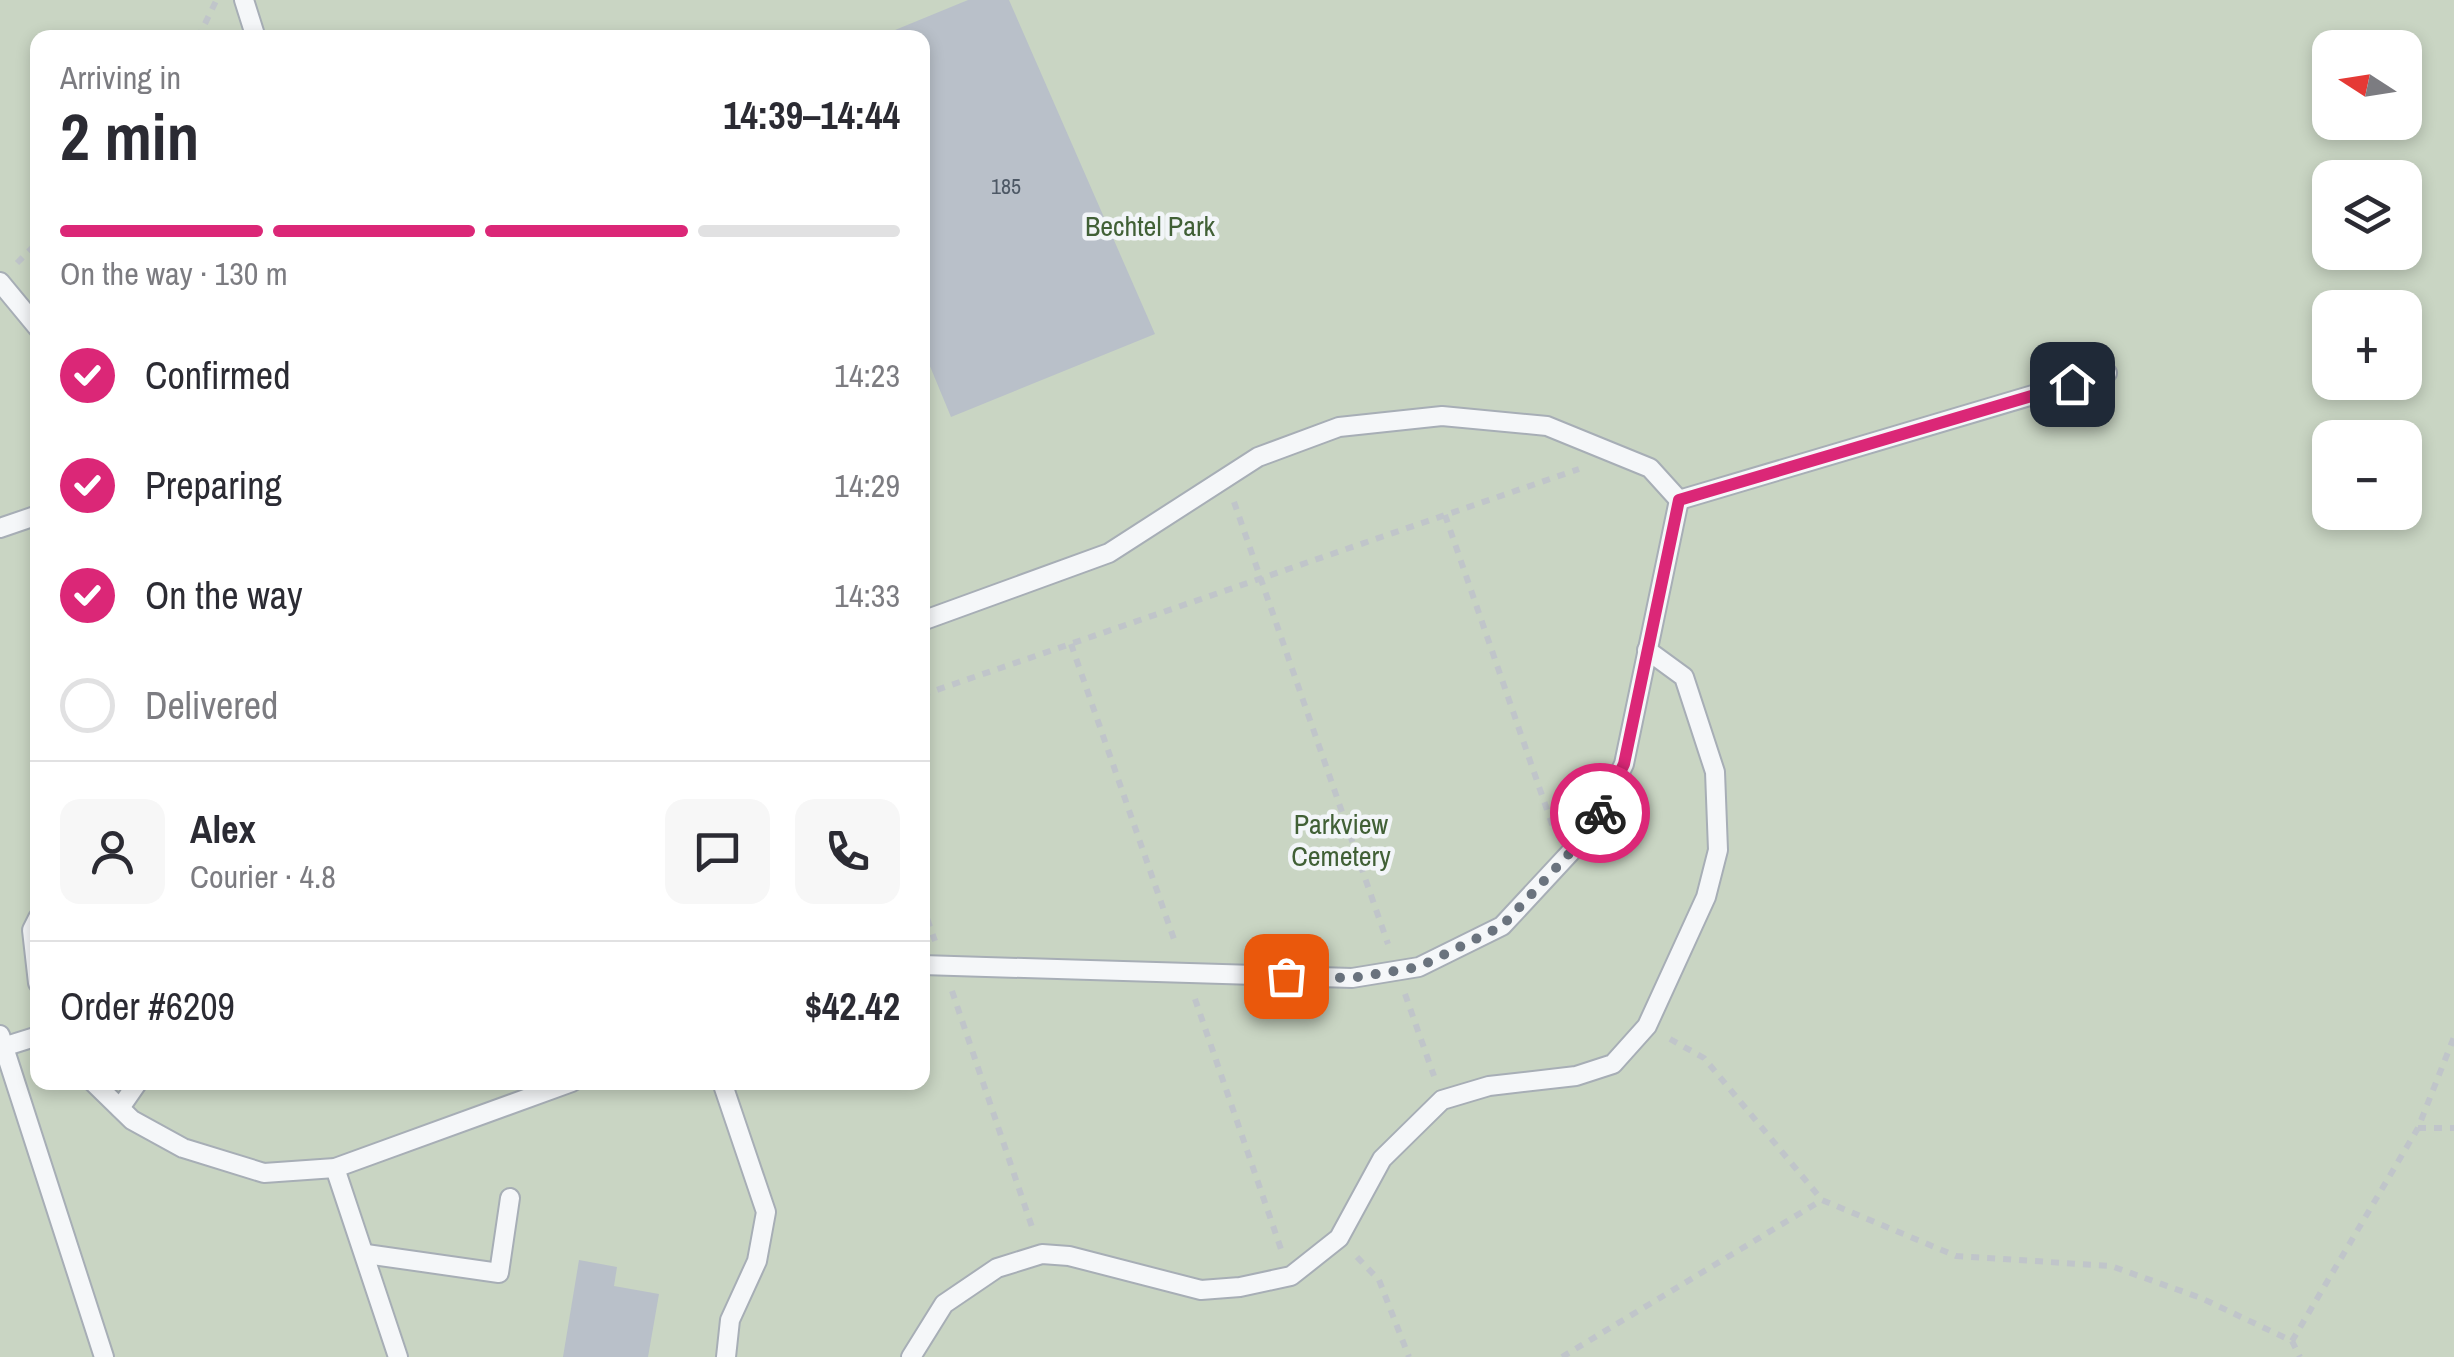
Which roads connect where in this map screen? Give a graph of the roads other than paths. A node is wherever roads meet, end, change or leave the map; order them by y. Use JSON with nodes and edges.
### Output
{"nodes":[{"id":1,"x":244,"y":0,"type":"edge"},
{"id":2,"x":253,"y":30,"type":"edge"},
{"id":3,"x":0,"y":282,"type":"edge"},
{"id":4,"x":30,"y":318,"type":"edge"},
{"id":5,"x":2107,"y":373,"type":"dead end"},
{"id":6,"x":1679,"y":500,"type":"junction"},
{"id":7,"x":30,"y":518,"type":"edge"},
{"id":8,"x":0,"y":528,"type":"edge"},
{"id":9,"x":930,"y":618,"type":"edge"},
{"id":10,"x":1647,"y":650,"type":"junction"},
{"id":11,"x":930,"y":964,"type":"edge"},
{"id":12,"x":30,"y":1038,"type":"edge"},
{"id":13,"x":1,"y":1043,"type":"edge"},
{"id":14,"x":101,"y":1090,"type":"edge"},
{"id":15,"x":132,"y":1090,"type":"edge"},
{"id":16,"x":550,"y":1090,"type":"edge"},
{"id":17,"x":725,"y":1090,"type":"edge"},
{"id":18,"x":120,"y":1108,"type":"junction"},
{"id":19,"x":335,"y":1168,"type":"junction"},
{"id":20,"x":510,"y":1198,"type":"dead end"},
{"id":21,"x":366,"y":1254,"type":"junction"},
{"id":22,"x":104,"y":1357,"type":"edge"},
{"id":23,"x":398,"y":1357,"type":"edge"},
{"id":24,"x":726,"y":1357,"type":"edge"},
{"id":25,"x":911,"y":1357,"type":"edge"}],
"edges":[{"from":1,"to":2,"type":"lane"},
{"from":3,"to":4,"type":"lane"},
{"from":5,"to":6,"type":"lane"},
{"from":6,"to":9,"type":"lane"},
{"from":6,"to":10,"type":"lane"},
{"from":7,"to":8,"type":"lane"},
{"from":10,"to":11,"type":"lane"},
{"from":10,"to":25,"type":"lane"},
{"from":12,"to":13,"type":"lane"},
{"from":13,"to":22,"type":"lane"},
{"from":14,"to":18,"type":"lane"},
{"from":15,"to":18,"type":"lane"},
{"from":16,"to":19,"type":"lane"},
{"from":17,"to":24,"type":"lane"},
{"from":18,"to":19,"type":"lane"},
{"from":19,"to":21,"type":"lane"},
{"from":20,"to":21,"type":"lane"},
{"from":21,"to":23,"type":"lane"}]}
